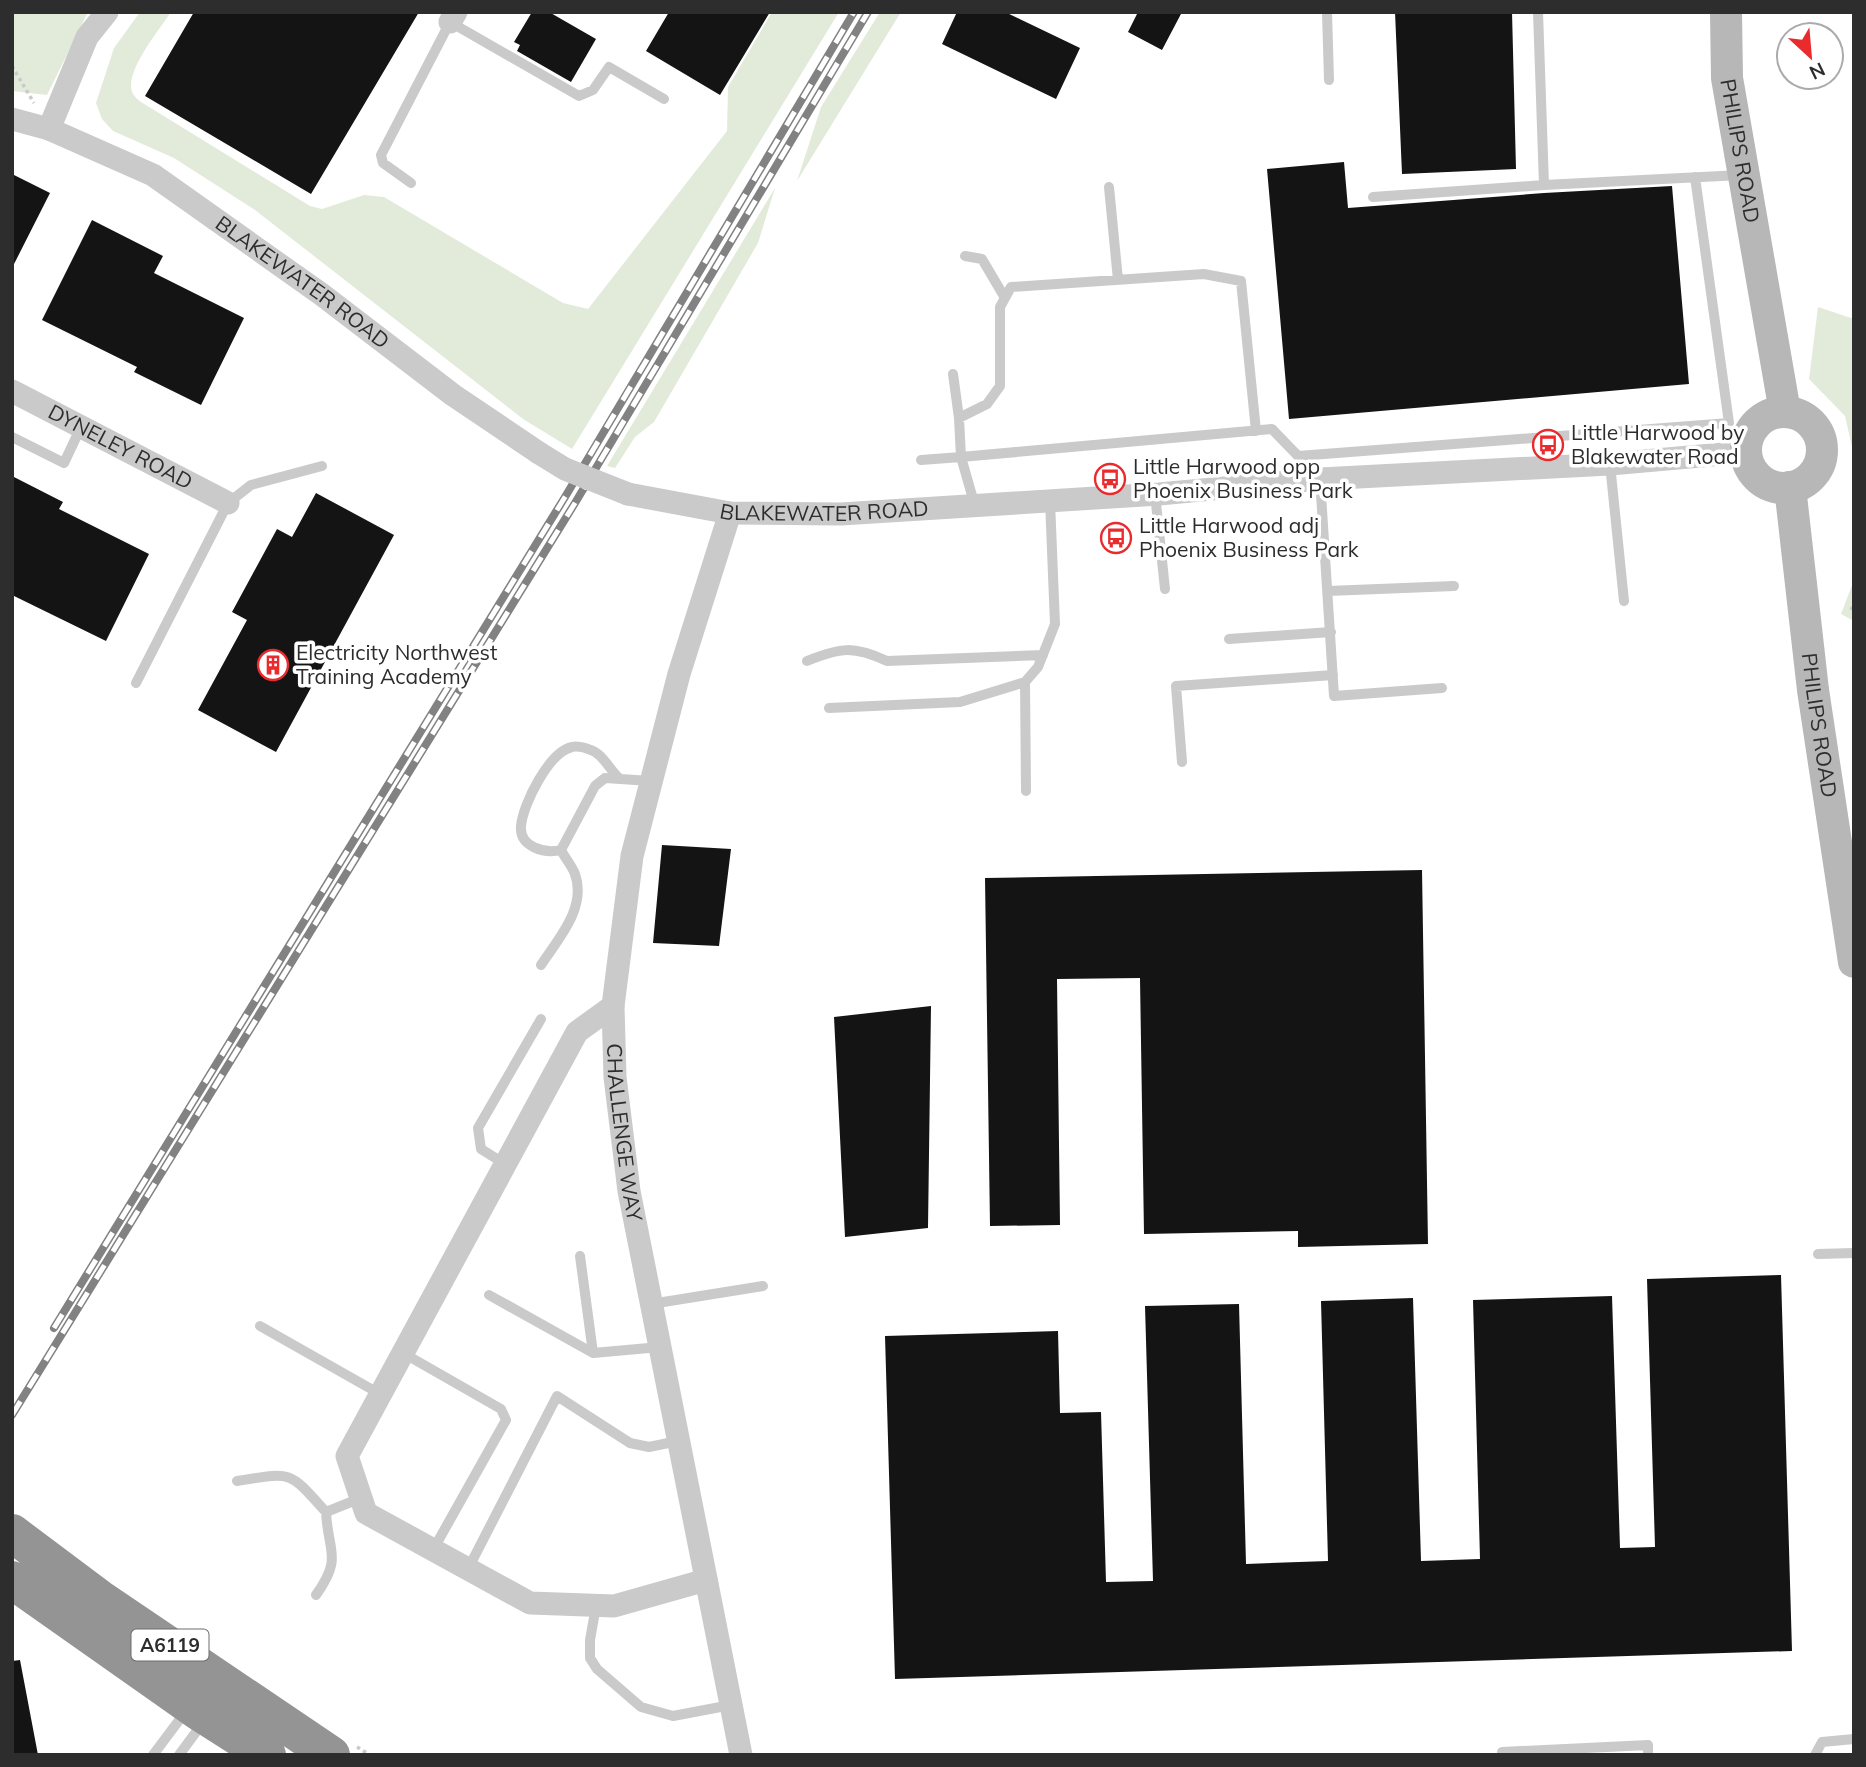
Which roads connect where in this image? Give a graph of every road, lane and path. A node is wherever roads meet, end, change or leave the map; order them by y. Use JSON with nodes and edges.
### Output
{"nodes":[{"id":1,"x":107,"y":12,"type":"edge"},
{"id":2,"x":1326,"y":12,"type":"edge"},
{"id":3,"x":1538,"y":12,"type":"edge"},
{"id":4,"x":1726,"y":12,"type":"edge"},
{"id":5,"x":453,"y":17,"type":"edge"},
{"id":6,"x":12,"y":66,"type":"edge"},
{"id":7,"x":1329,"y":80,"type":"dead end"},
{"id":8,"x":664,"y":99,"type":"dead end"},
{"id":9,"x":12,"y":119,"type":"edge"},
{"id":10,"x":49,"y":130,"type":"junction"},
{"id":11,"x":1744,"y":174,"type":"junction"},
{"id":12,"x":1695,"y":177,"type":"junction"},
{"id":13,"x":411,"y":183,"type":"dead end"},
{"id":14,"x":1544,"y":185,"type":"junction"},
{"id":15,"x":1109,"y":187,"type":"dead end"},
{"id":16,"x":1373,"y":197,"type":"dead end"},
{"id":17,"x":965,"y":256,"type":"dead end"},
{"id":18,"x":1118,"y":279,"type":"junction"},
{"id":19,"x":1005,"y":298,"type":"junction"},
{"id":20,"x":953,"y":374,"type":"dead end"},
{"id":21,"x":12,"y":391,"type":"edge"},
{"id":22,"x":1785,"y":412,"type":"junction"},
{"id":23,"x":958,"y":418,"type":"junction"},
{"id":24,"x":81,"y":427,"type":"junction"},
{"id":25,"x":1255,"y":431,"type":"junction"},
{"id":26,"x":12,"y":437,"type":"edge"},
{"id":27,"x":1746,"y":452,"type":"junction"},
{"id":28,"x":961,"y":457,"type":"junction"},
{"id":29,"x":921,"y":460,"type":"dead end"},
{"id":30,"x":1610,"y":464,"type":"junction"},
{"id":31,"x":322,"y":467,"type":"dead end"},
{"id":32,"x":1320,"y":479,"type":"junction"},
{"id":33,"x":1790,"y":487,"type":"junction"},
{"id":34,"x":1155,"y":494,"type":"junction"},
{"id":35,"x":1050,"y":501,"type":"junction"},
{"id":36,"x":228,"y":503,"type":"junction"},
{"id":37,"x":975,"y":506,"type":"junction"},
{"id":38,"x":730,"y":513,"type":"junction"},
{"id":39,"x":1454,"y":586,"type":"dead end"},
{"id":40,"x":1165,"y":589,"type":"dead end"},
{"id":41,"x":1328,"y":591,"type":"junction"},
{"id":42,"x":1624,"y":601,"type":"dead end"},
{"id":43,"x":1854,"y":603,"type":"edge"},
{"id":44,"x":1851,"y":610,"type":"dead end"},
{"id":45,"x":1331,"y":632,"type":"junction"},
{"id":46,"x":1229,"y":639,"type":"dead end"},
{"id":47,"x":1043,"y":655,"type":"junction"},
{"id":48,"x":807,"y":661,"type":"dead end"},
{"id":49,"x":1333,"y":675,"type":"junction"},
{"id":50,"x":1025,"y":682,"type":"junction"},
{"id":51,"x":136,"y":683,"type":"dead end"},
{"id":52,"x":1442,"y":688,"type":"dead end"},
{"id":53,"x":828,"y":708,"type":"dead end"},
{"id":54,"x":1182,"y":762,"type":"dead end"},
{"id":55,"x":619,"y":778,"type":"junction"},
{"id":56,"x":651,"y":781,"type":"junction"},
{"id":57,"x":1026,"y":791,"type":"dead end"},
{"id":58,"x":561,"y":850,"type":"junction"},
{"id":59,"x":1854,"y":961,"type":"edge"},
{"id":60,"x":541,"y":965,"type":"dead end"},
{"id":61,"x":612,"y":1006,"type":"junction"},
{"id":62,"x":541,"y":1019,"type":"dead end"},
{"id":63,"x":505,"y":1164,"type":"junction"},
{"id":64,"x":1854,"y":1253,"type":"edge"},
{"id":65,"x":1818,"y":1254,"type":"dead end"},
{"id":66,"x":580,"y":1256,"type":"dead end"},
{"id":67,"x":763,"y":1286,"type":"dead end"},
{"id":68,"x":489,"y":1295,"type":"dead end"},
{"id":69,"x":652,"y":1304,"type":"junction"},
{"id":70,"x":260,"y":1326,"type":"dead end"},
{"id":71,"x":660,"y":1347,"type":"junction"},
{"id":72,"x":403,"y":1353,"type":"junction"},
{"id":73,"x":593,"y":1353,"type":"junction"},
{"id":74,"x":380,"y":1394,"type":"junction"},
{"id":75,"x":678,"y":1441,"type":"junction"},
{"id":76,"x":237,"y":1481,"type":"dead end"},
{"id":77,"x":361,"y":1498,"type":"junction"},
{"id":78,"x":326,"y":1512,"type":"junction"},
{"id":79,"x":12,"y":1533,"type":"edge"},
{"id":80,"x":433,"y":1550,"type":"junction"},
{"id":81,"x":468,"y":1569,"type":"junction"},
{"id":82,"x":12,"y":1580,"type":"edge"},
{"id":83,"x":706,"y":1580,"type":"junction"},
{"id":84,"x":316,"y":1595,"type":"dead end"},
{"id":85,"x":596,"y":1606,"type":"junction"},
{"id":86,"x":209,"y":1695,"type":"junction"},
{"id":87,"x":731,"y":1705,"type":"junction"},
{"id":88,"x":1854,"y":1739,"type":"edge"},
{"id":89,"x":153,"y":1755,"type":"edge"},
{"id":90,"x":179,"y":1755,"type":"edge"},
{"id":91,"x":267,"y":1755,"type":"edge"},
{"id":92,"x":331,"y":1755,"type":"edge"},
{"id":93,"x":741,"y":1755,"type":"edge"},
{"id":94,"x":1502,"y":1755,"type":"edge"},
{"id":95,"x":1648,"y":1755,"type":"edge"},
{"id":96,"x":1815,"y":1755,"type":"edge"}],
"edges":[{"from":1,"to":10,"type":"street"},
{"from":2,"to":7,"type":"lane"},
{"from":3,"to":14,"type":"lane"},
{"from":4,"to":11,"type":"street","name":"PHILIPS ROAD"},
{"from":5,"to":8,"type":"lane"},
{"from":5,"to":13,"type":"lane"},
{"from":6,"to":10,"type":"path"},
{"from":9,"to":10,"type":"street","name":"BLAKEWATER ROAD"},
{"from":10,"to":38,"type":"street","name":"BLAKEWATER ROAD","bridge":true},
{"from":11,"to":12,"type":"lane"},
{"from":11,"to":22,"type":"street","name":"PHILIPS ROAD"},
{"from":12,"to":14,"type":"lane"},
{"from":12,"to":25,"type":"lane"},
{"from":14,"to":16,"type":"lane"},
{"from":15,"to":18,"type":"lane"},
{"from":17,"to":19,"type":"lane"},
{"from":18,"to":19,"type":"lane"},
{"from":18,"to":25,"type":"lane"},
{"from":19,"to":23,"type":"lane"},
{"from":20,"to":23,"type":"lane"},
{"from":21,"to":24,"type":"street","name":"DYNELEY ROAD"},
{"from":22,"to":27,"type":"street"},
{"from":22,"to":33,"type":"street"},
{"from":23,"to":28,"type":"lane"},
{"from":24,"to":26,"type":"lane"},
{"from":24,"to":36,"type":"street","name":"DYNELEY ROAD"},
{"from":25,"to":28,"type":"lane"},
{"from":27,"to":30,"type":"street","name":"BLAKEWATER ROAD"},
{"from":27,"to":33,"type":"street"},
{"from":28,"to":29,"type":"lane"},
{"from":28,"to":37,"type":"lane"},
{"from":30,"to":32,"type":"street","name":"BLAKEWATER ROAD"},
{"from":30,"to":42,"type":"lane"},
{"from":31,"to":36,"type":"lane"},
{"from":32,"to":34,"type":"street","name":"BLAKEWATER ROAD"},
{"from":32,"to":41,"type":"lane"},
{"from":33,"to":59,"type":"street","name":"PHILIPS ROAD"},
{"from":34,"to":35,"type":"street","name":"BLAKEWATER ROAD"},
{"from":34,"to":40,"type":"lane"},
{"from":35,"to":37,"type":"street","name":"BLAKEWATER ROAD"},
{"from":35,"to":47,"type":"lane"},
{"from":36,"to":51,"type":"lane"},
{"from":37,"to":38,"type":"street","name":"BLAKEWATER ROAD"},
{"from":38,"to":56,"type":"street","name":"CHALLENGE WAY"},
{"from":39,"to":41,"type":"lane"},
{"from":41,"to":45,"type":"lane"},
{"from":43,"to":44,"type":"path"},
{"from":45,"to":46,"type":"lane"},
{"from":45,"to":49,"type":"lane"},
{"from":47,"to":48,"type":"lane"},
{"from":47,"to":50,"type":"lane"},
{"from":49,"to":52,"type":"lane"},
{"from":49,"to":54,"type":"lane"},
{"from":50,"to":53,"type":"lane"},
{"from":50,"to":57,"type":"lane"},
{"from":55,"to":56,"type":"lane"},
{"from":55,"to":58,"type":"lane"},
{"from":55,"to":58,"type":"lane"},
{"from":56,"to":61,"type":"street","name":"CHALLENGE WAY"},
{"from":58,"to":60,"type":"lane"},
{"from":61,"to":63,"type":"street"},
{"from":61,"to":69,"type":"street","name":"CHALLENGE WAY"},
{"from":62,"to":63,"type":"lane"},
{"from":63,"to":72,"type":"street"},
{"from":64,"to":65,"type":"lane"},
{"from":66,"to":73,"type":"lane"},
{"from":67,"to":69,"type":"lane"},
{"from":68,"to":73,"type":"lane"},
{"from":69,"to":71,"type":"street","name":"CHALLENGE WAY"},
{"from":70,"to":74,"type":"lane"},
{"from":71,"to":73,"type":"lane"},
{"from":71,"to":75,"type":"street","name":"CHALLENGE WAY"},
{"from":72,"to":74,"type":"street"},
{"from":72,"to":80,"type":"lane"},
{"from":74,"to":77,"type":"street"},
{"from":75,"to":81,"type":"lane"},
{"from":75,"to":83,"type":"street","name":"CHALLENGE WAY"},
{"from":76,"to":78,"type":"lane"},
{"from":77,"to":78,"type":"lane"},
{"from":77,"to":80,"type":"street"},
{"from":78,"to":84,"type":"lane"},
{"from":79,"to":86,"type":"highway","number":"A6119"},
{"from":80,"to":81,"type":"street"},
{"from":81,"to":85,"type":"street"},
{"from":82,"to":86,"type":"highway","number":"A6119"},
{"from":83,"to":85,"type":"street"},
{"from":83,"to":87,"type":"street","name":"CHALLENGE WAY"},
{"from":85,"to":87,"type":"lane"},
{"from":86,"to":89,"type":"lane"},
{"from":86,"to":90,"type":"lane"},
{"from":86,"to":91,"type":"highway","number":"A6119"},
{"from":86,"to":92,"type":"highway","number":"A6119"},
{"from":87,"to":93,"type":"street","name":"CHALLENGE WAY"},
{"from":88,"to":96,"type":"lane"},
{"from":94,"to":95,"type":"lane"}]}
